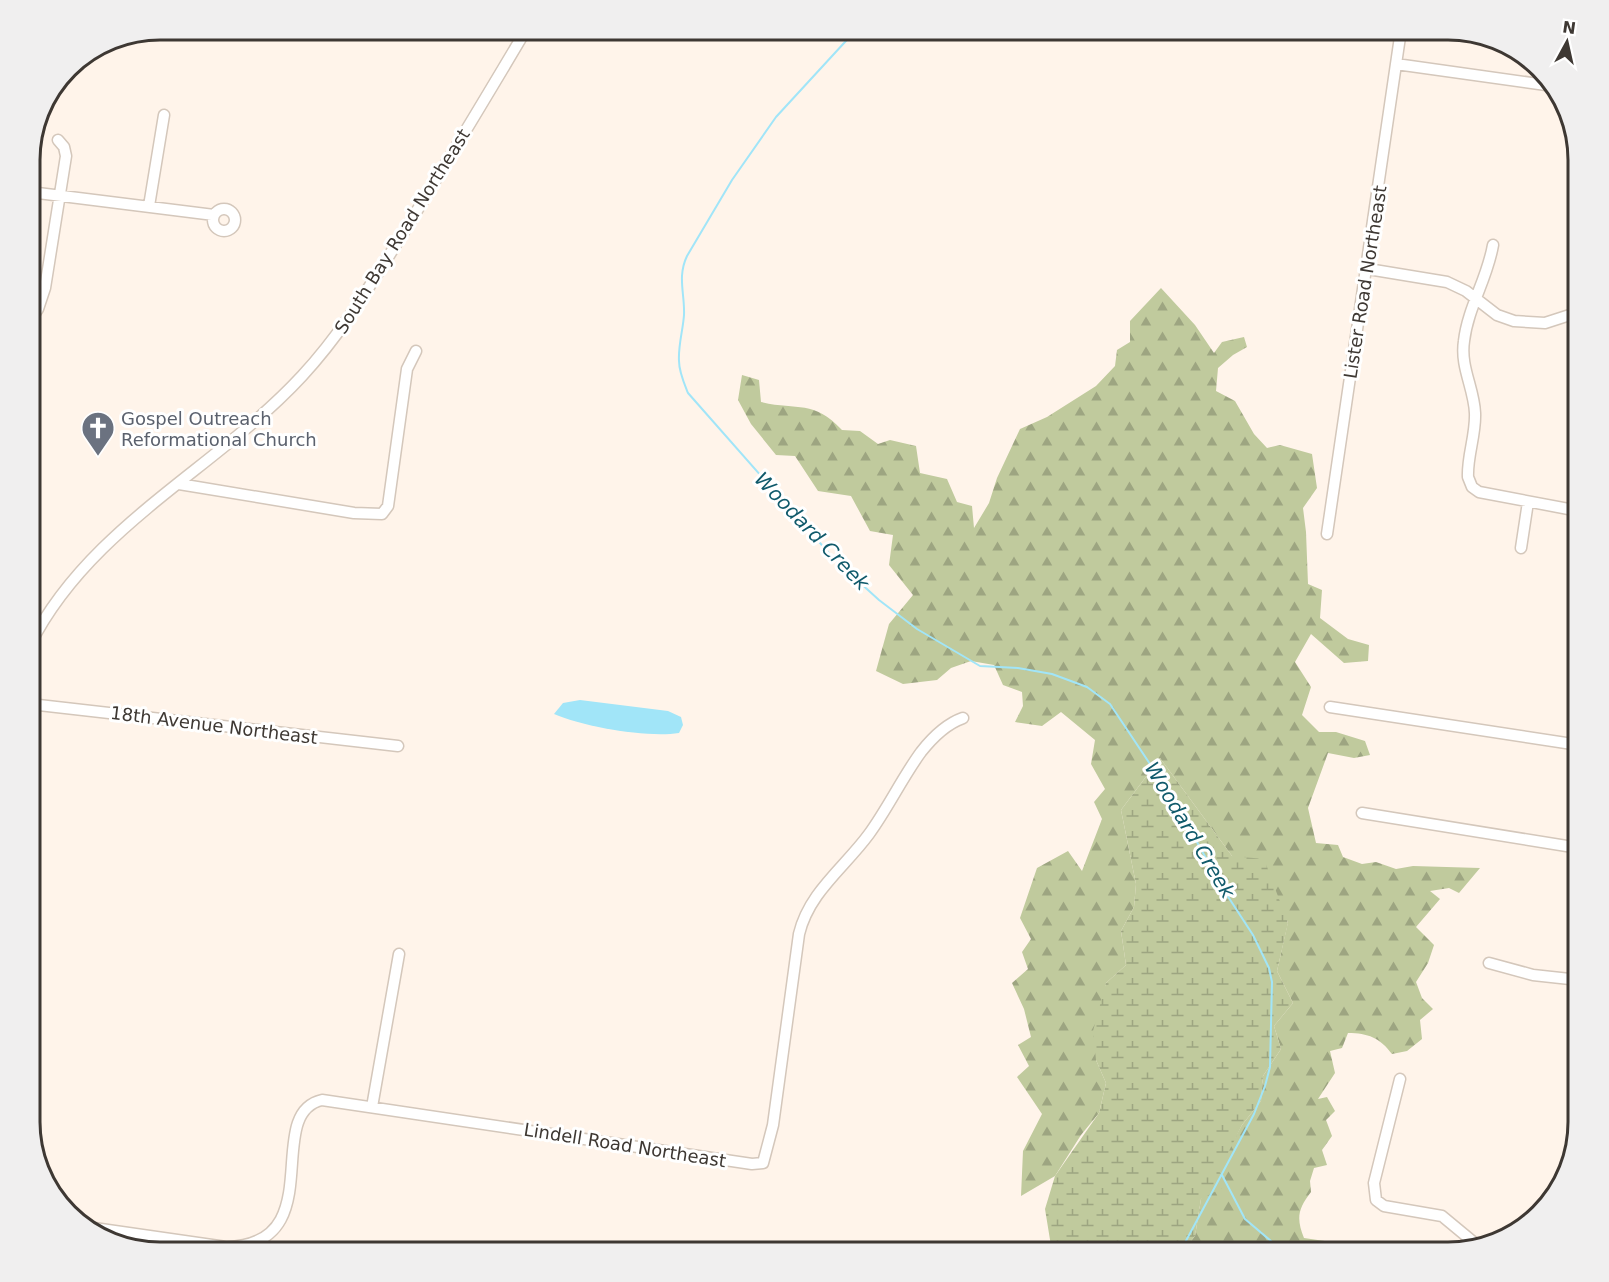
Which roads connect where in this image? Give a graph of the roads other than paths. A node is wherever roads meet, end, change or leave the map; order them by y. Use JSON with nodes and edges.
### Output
{"nodes":[{"id":1,"x":1400,"y":40,"type":"edge"},
{"id":2,"x":520,"y":41,"type":"edge"},
{"id":3,"x":1396,"y":64,"type":"junction"},
{"id":4,"x":1541,"y":84,"type":"edge"},
{"id":5,"x":164,"y":115,"type":"dead end"},
{"id":6,"x":58,"y":140,"type":"dead end"},
{"id":7,"x":41,"y":193,"type":"edge"},
{"id":8,"x":60,"y":195,"type":"junction"},
{"id":9,"x":149,"y":206,"type":"junction"},
{"id":10,"x":214,"y":215,"type":"dead end"},
{"id":11,"x":1493,"y":245,"type":"dead end"},
{"id":12,"x":1368,"y":269,"type":"junction"},
{"id":13,"x":41,"y":287,"type":"edge"},
{"id":14,"x":45,"y":288,"type":"junction"},
{"id":15,"x":1476,"y":299,"type":"junction"},
{"id":16,"x":41,"y":300,"type":"edge"},
{"id":17,"x":1568,"y":315,"type":"edge"},
{"id":18,"x":416,"y":351,"type":"dead end"},
{"id":19,"x":179,"y":484,"type":"junction"},
{"id":20,"x":1528,"y":502,"type":"junction"},
{"id":21,"x":1568,"y":509,"type":"edge"},
{"id":22,"x":1327,"y":534,"type":"dead end"},
{"id":23,"x":1521,"y":548,"type":"dead end"},
{"id":24,"x":41,"y":627,"type":"edge"},
{"id":25,"x":41,"y":705,"type":"edge"},
{"id":26,"x":1330,"y":707,"type":"dead end"},
{"id":27,"x":963,"y":718,"type":"dead end"},
{"id":28,"x":1568,"y":743,"type":"edge"},
{"id":29,"x":398,"y":746,"type":"dead end"},
{"id":30,"x":1362,"y":813,"type":"dead end"},
{"id":31,"x":1568,"y":846,"type":"edge"},
{"id":32,"x":399,"y":954,"type":"dead end"},
{"id":33,"x":1489,"y":963,"type":"dead end"},
{"id":34,"x":1568,"y":979,"type":"edge"},
{"id":35,"x":1400,"y":1079,"type":"dead end"},
{"id":36,"x":372,"y":1107,"type":"junction"},
{"id":37,"x":111,"y":1230,"type":"edge"},
{"id":38,"x":1470,"y":1239,"type":"edge"},
{"id":39,"x":191,"y":1242,"type":"edge"},
{"id":40,"x":255,"y":1242,"type":"edge"}],
"edges":[{"from":1,"to":3,"type":"street","name":"Lister Road Northeast"},
{"from":2,"to":19,"type":"street","name":"South Bay Road Northeast"},
{"from":3,"to":4,"type":"street"},
{"from":3,"to":12,"type":"street","name":"Lister Road Northeast"},
{"from":5,"to":9,"type":"street"},
{"from":6,"to":8,"type":"street"},
{"from":7,"to":8,"type":"street"},
{"from":8,"to":9,"type":"street"},
{"from":8,"to":14,"type":"street"},
{"from":9,"to":10,"type":"street"},
{"from":11,"to":15,"type":"street"},
{"from":12,"to":15,"type":"street"},
{"from":12,"to":22,"type":"street","name":"Lister Road Northeast"},
{"from":13,"to":14,"type":"street"},
{"from":14,"to":16,"type":"street"},
{"from":15,"to":17,"type":"street"},
{"from":15,"to":20,"type":"street"},
{"from":18,"to":19,"type":"street"},
{"from":19,"to":24,"type":"street","name":"South Bay Road Northeast"},
{"from":20,"to":21,"type":"street"},
{"from":20,"to":23,"type":"street"},
{"from":25,"to":29,"type":"street","name":"18th Avenue Northeast"},
{"from":26,"to":28,"type":"street"},
{"from":27,"to":36,"type":"street","name":"Lindell Road Northeast"},
{"from":30,"to":31,"type":"street"},
{"from":32,"to":36,"type":"street"},
{"from":33,"to":34,"type":"street"},
{"from":35,"to":38,"type":"street"},
{"from":36,"to":40,"type":"street","name":"Lindell Road Northeast"},
{"from":37,"to":39,"type":"street","name":"Lindell Road Northeast"}]}
